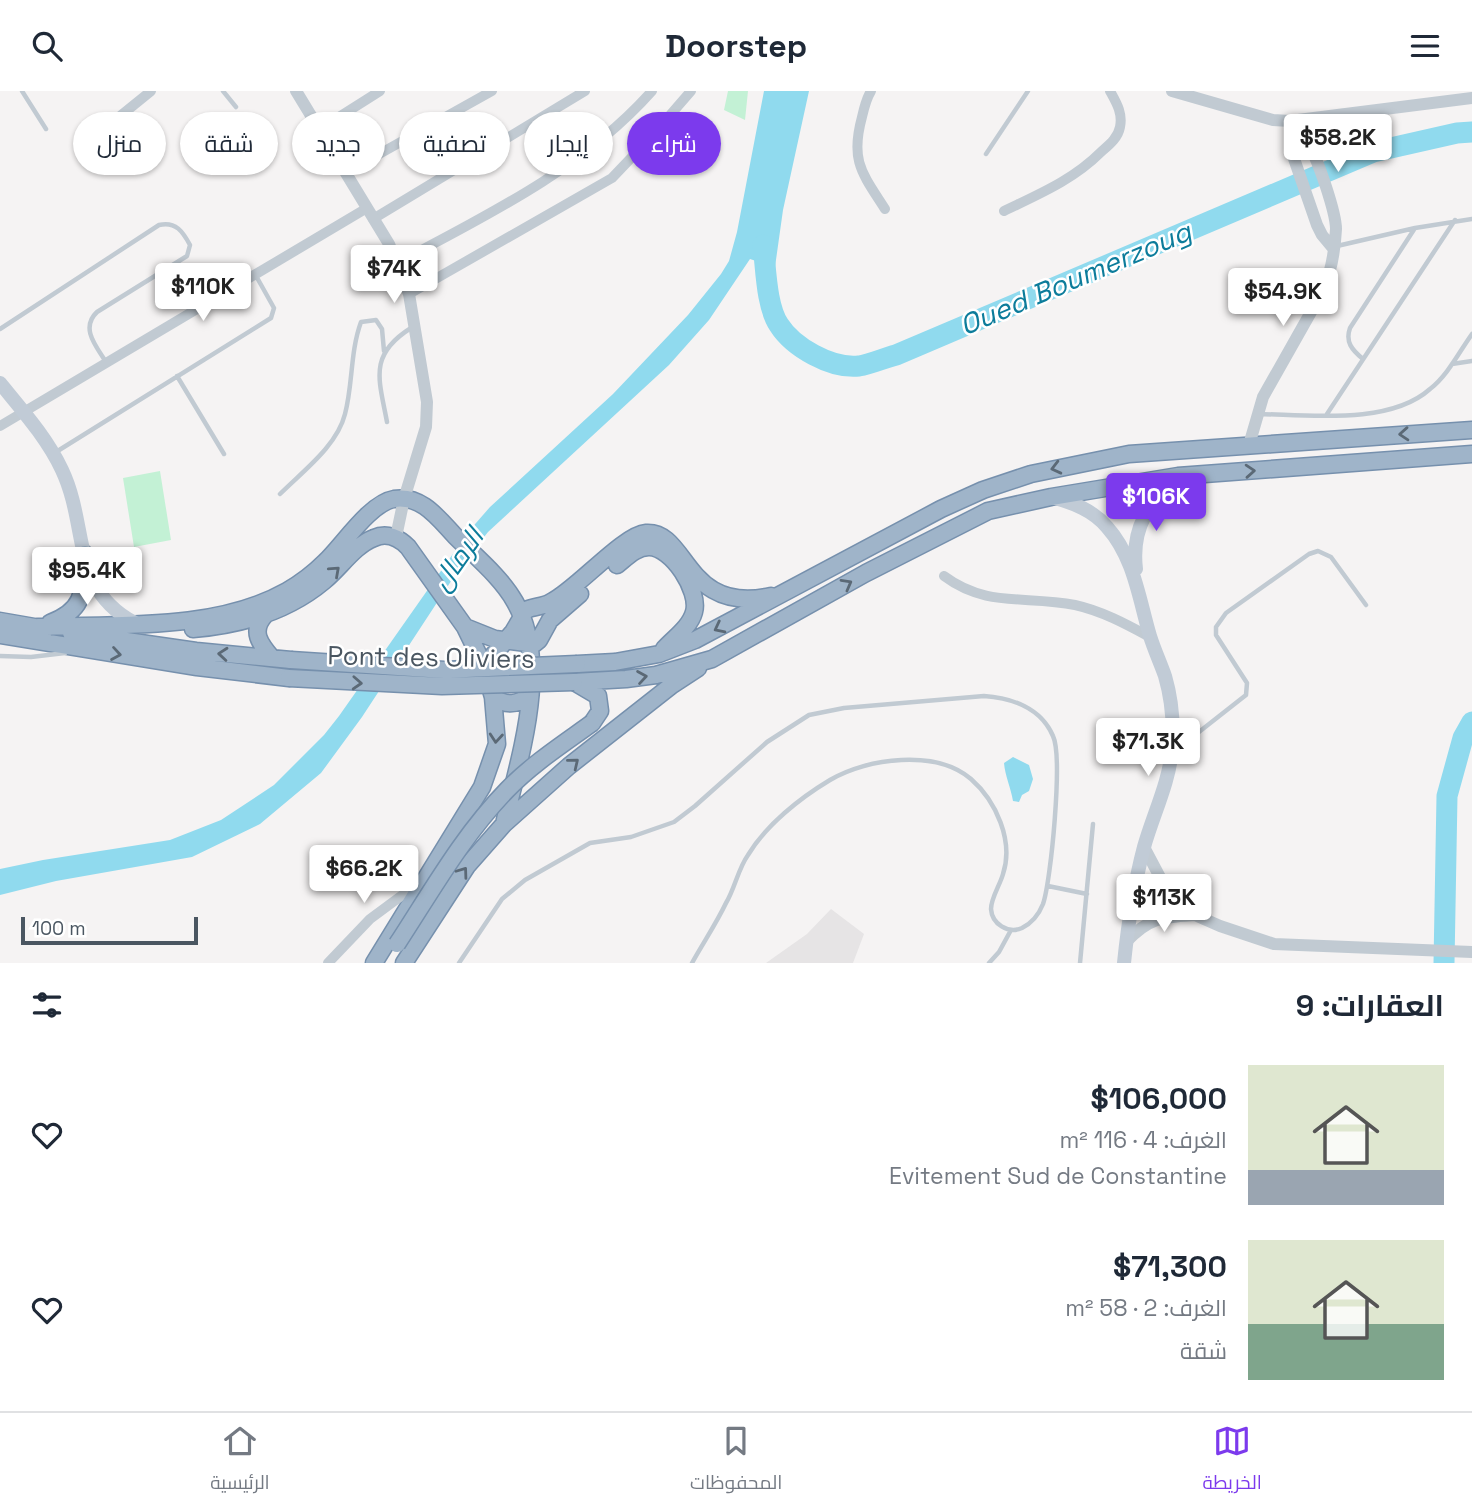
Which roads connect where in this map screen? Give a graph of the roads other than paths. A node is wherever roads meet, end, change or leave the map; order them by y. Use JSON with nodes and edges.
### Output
{"nodes":[{"id":1,"x":22,"y":91,"type":"edge"},
{"id":2,"x":151,"y":91,"type":"edge"},
{"id":3,"x":223,"y":91,"type":"edge"},
{"id":4,"x":296,"y":91,"type":"edge"},
{"id":5,"x":380,"y":91,"type":"edge"},
{"id":6,"x":492,"y":91,"type":"edge"},
{"id":7,"x":585,"y":91,"type":"edge"},
{"id":8,"x":652,"y":91,"type":"edge"},
{"id":9,"x":691,"y":91,"type":"edge"},
{"id":10,"x":871,"y":91,"type":"edge"},
{"id":11,"x":1028,"y":91,"type":"edge"},
{"id":12,"x":1110,"y":91,"type":"edge"},
{"id":13,"x":1172,"y":91,"type":"edge"},
{"id":14,"x":1472,"y":98,"type":"edge"},
{"id":15,"x":236,"y":107,"type":"dead end"},
{"id":16,"x":125,"y":112,"type":"edge"},
{"id":17,"x":309,"y":112,"type":"edge"},
{"id":18,"x":347,"y":112,"type":"edge"},
{"id":19,"x":1291,"y":126,"type":"junction"},
{"id":20,"x":46,"y":129,"type":"dead end"},
{"id":21,"x":385,"y":152,"type":"edge"},
{"id":22,"x":986,"y":154,"type":"dead end"},
{"id":23,"x":348,"y":175,"type":"edge"},
{"id":24,"x":885,"y":209,"type":"dead end"},
{"id":25,"x":1004,"y":211,"type":"dead end"},
{"id":26,"x":370,"y":213,"type":"junction"},
{"id":27,"x":1472,"y":219,"type":"edge"},
{"id":28,"x":1455,"y":220,"type":"junction"},
{"id":29,"x":1415,"y":228,"type":"junction"},
{"id":30,"x":1332,"y":247,"type":"junction"},
{"id":31,"x":397,"y":263,"type":"junction"},
{"id":32,"x":255,"y":274,"type":"junction"},
{"id":33,"x":408,"y":294,"type":"junction"},
{"id":34,"x":415,"y":326,"type":"junction"},
{"id":35,"x":0,"y":330,"type":"edge"},
{"id":36,"x":1472,"y":334,"type":"edge"},
{"id":37,"x":384,"y":351,"type":"junction"},
{"id":38,"x":1363,"y":359,"type":"junction"},
{"id":39,"x":1472,"y":361,"type":"edge"},
{"id":40,"x":106,"y":363,"type":"junction"},
{"id":41,"x":1451,"y":364,"type":"junction"},
{"id":42,"x":177,"y":376,"type":"junction"},
{"id":43,"x":0,"y":383,"type":"edge"},
{"id":44,"x":24,"y":412,"type":"junction"},
{"id":45,"x":1258,"y":414,"type":"junction"},
{"id":46,"x":1326,"y":414,"type":"junction"},
{"id":47,"x":387,"y":422,"type":"dead end"},
{"id":48,"x":0,"y":426,"type":"edge"},
{"id":49,"x":1472,"y":430,"type":"edge"},
{"id":50,"x":1249,"y":445,"type":"junction"},
{"id":51,"x":224,"y":454,"type":"dead end"},
{"id":52,"x":1472,"y":454,"type":"edge"},
{"id":53,"x":52,"y":455,"type":"junction"},
{"id":54,"x":1178,"y":476,"type":"junction"},
{"id":55,"x":280,"y":494,"type":"dead end"},
{"id":56,"x":1051,"y":497,"type":"junction"},
{"id":57,"x":404,"y":499,"type":"junction"},
{"id":58,"x":402,"y":542,"type":"junction"},
{"id":59,"x":85,"y":554,"type":"junction"},
{"id":60,"x":944,"y":576,"type":"dead end"},
{"id":61,"x":1139,"y":591,"type":"junction"},
{"id":62,"x":783,"y":593,"type":"junction"},
{"id":63,"x":1366,"y":605,"type":"dead end"},
{"id":64,"x":265,"y":615,"type":"junction"},
{"id":65,"x":521,"y":615,"type":"junction"},
{"id":66,"x":0,"y":621,"type":"edge"},
{"id":67,"x":135,"y":623,"type":"junction"},
{"id":68,"x":38,"y":627,"type":"junction"},
{"id":69,"x":465,"y":627,"type":"junction"},
{"id":70,"x":0,"y":635,"type":"edge"},
{"id":71,"x":1150,"y":637,"type":"junction"},
{"id":72,"x":505,"y":641,"type":"junction"},
{"id":73,"x":530,"y":644,"type":"junction"},
{"id":74,"x":86,"y":648,"type":"junction"},
{"id":75,"x":659,"y":654,"type":"junction"},
{"id":76,"x":0,"y":656,"type":"edge"},
{"id":77,"x":272,"y":658,"type":"junction"},
{"id":78,"x":712,"y":659,"type":"junction"},
{"id":79,"x":484,"y":666,"type":"junction"},
{"id":80,"x":573,"y":682,"type":"junction"},
{"id":81,"x":530,"y":695,"type":"junction"},
{"id":82,"x":493,"y":697,"type":"junction"},
{"id":83,"x":1172,"y":753,"type":"junction"},
{"id":84,"x":504,"y":824,"type":"junction"},
{"id":85,"x":1093,"y":824,"type":"dead end"},
{"id":86,"x":1144,"y":847,"type":"junction"},
{"id":87,"x":426,"y":878,"type":"junction"},
{"id":88,"x":1048,"y":886,"type":"junction"},
{"id":89,"x":1087,"y":894,"type":"junction"},
{"id":90,"x":1195,"y":915,"type":"junction"},
{"id":91,"x":1011,"y":930,"type":"junction"},
{"id":92,"x":1126,"y":942,"type":"junction"},
{"id":93,"x":1472,"y":952,"type":"edge"},
{"id":94,"x":328,"y":963,"type":"edge"},
{"id":95,"x":374,"y":963,"type":"edge"},
{"id":96,"x":383,"y":963,"type":"edge"},
{"id":97,"x":404,"y":963,"type":"edge"},
{"id":98,"x":459,"y":963,"type":"edge"},
{"id":99,"x":692,"y":963,"type":"edge"},
{"id":100,"x":989,"y":963,"type":"edge"},
{"id":101,"x":1080,"y":963,"type":"edge"},
{"id":102,"x":1124,"y":963,"type":"edge"}],
"edges":[{"from":1,"to":20,"type":"lane"},
{"from":2,"to":16,"type":"street"},
{"from":3,"to":15,"type":"lane"},
{"from":4,"to":17,"type":"street"},
{"from":5,"to":18,"type":"street"},
{"from":6,"to":21,"type":"street"},
{"from":7,"to":26,"type":"street"},
{"from":8,"to":31,"type":"street"},
{"from":9,"to":33,"type":"street"},
{"from":10,"to":24,"type":"street"},
{"from":11,"to":22,"type":"lane"},
{"from":12,"to":25,"type":"street"},
{"from":13,"to":19,"type":"street"},
{"from":14,"to":19,"type":"street"},
{"from":19,"to":30,"type":"street"},
{"from":19,"to":30,"type":"street"},
{"from":23,"to":26,"type":"street"},
{"from":26,"to":31,"type":"street"},
{"from":26,"to":32,"type":"street"},
{"from":27,"to":28,"type":"lane"},
{"from":28,"to":29,"type":"lane"},
{"from":28,"to":38,"type":"lane"},
{"from":29,"to":30,"type":"lane"},
{"from":29,"to":38,"type":"lane"},
{"from":30,"to":45,"type":"street"},
{"from":31,"to":33,"type":"street"},
{"from":32,"to":40,"type":"street"},
{"from":32,"to":42,"type":"lane"},
{"from":33,"to":34,"type":"street"},
{"from":34,"to":37,"type":"lane"},
{"from":34,"to":57,"type":"street"},
{"from":35,"to":40,"type":"lane"},
{"from":36,"to":41,"type":"lane"},
{"from":37,"to":47,"type":"lane"},
{"from":37,"to":55,"type":"lane"},
{"from":38,"to":46,"type":"lane"},
{"from":39,"to":41,"type":"lane"},
{"from":40,"to":44,"type":"street"},
{"from":41,"to":46,"type":"lane"},
{"from":42,"to":51,"type":"lane"},
{"from":42,"to":53,"type":"lane"},
{"from":43,"to":44,"type":"main road"},
{"from":44,"to":48,"type":"street"},
{"from":44,"to":53,"type":"main road"},
{"from":45,"to":46,"type":"lane"},
{"from":45,"to":50,"type":"street"},
{"from":49,"to":50,"type":"highway","name":"Pont des Oliviers","one_way":true},
{"from":50,"to":62,"type":"highway","name":"Pont des Oliviers","one_way":true},
{"from":54,"to":52,"type":"highway","one_way":true},
{"from":53,"to":59,"type":"main road"},
{"from":54,"to":56,"type":"highway"},
{"from":54,"to":61,"type":"main road"},
{"from":56,"to":61,"type":"main road"},
{"from":78,"to":56,"type":"highway","one_way":true},
{"from":57,"to":58,"type":"street"},
{"from":57,"to":65,"type":"highway"},
{"from":57,"to":67,"type":"highway"},
{"from":64,"to":58,"type":"highway","one_way":true},
{"from":58,"to":69,"type":"highway"},
{"from":59,"to":67,"type":"main road"},
{"from":59,"to":68,"type":"highway"},
{"from":60,"to":71,"type":"street"},
{"from":61,"to":71,"type":"main road"},
{"from":62,"to":65,"type":"highway"},
{"from":62,"to":75,"type":"highway","name":"Pont des Oliviers","one_way":true},
{"from":63,"to":83,"type":"lane"},
{"from":64,"to":67,"type":"highway"},
{"from":64,"to":77,"type":"highway"},
{"from":65,"to":72,"type":"highway"},
{"from":65,"to":73,"type":"highway"},
{"from":66,"to":68,"type":"highway"},
{"from":67,"to":68,"type":"highway"},
{"from":77,"to":68,"type":"highway","name":"Pont des Oliviers","one_way":true},
{"from":69,"to":72,"type":"highway"},
{"from":69,"to":79,"type":"highway"},
{"from":70,"to":74,"type":"highway","name":"Pont des Oliviers"},
{"from":71,"to":83,"type":"main road"},
{"from":72,"to":73,"type":"highway"},
{"from":72,"to":79,"type":"highway"},
{"from":73,"to":75,"type":"highway"},
{"from":73,"to":81,"type":"highway"},
{"from":74,"to":76,"type":"lane"},
{"from":74,"to":80,"type":"highway","name":"Pont des Oliviers","one_way":true,"bridge":true},
{"from":75,"to":77,"type":"highway","name":"Pont des Oliviers","bridge":true},
{"from":80,"to":78,"type":"highway","name":"Pont des Oliviers","one_way":true},
{"from":84,"to":78,"type":"highway","one_way":true},
{"from":79,"to":82,"type":"highway"},
{"from":80,"to":96,"type":"highway","bridge":true},
{"from":81,"to":82,"type":"highway"},
{"from":81,"to":84,"type":"highway"},
{"from":82,"to":87,"type":"highway","one_way":true},
{"from":83,"to":86,"type":"main road"},
{"from":97,"to":84,"type":"highway","one_way":true},
{"from":85,"to":89,"type":"lane"},
{"from":86,"to":90,"type":"street"},
{"from":86,"to":92,"type":"main road"},
{"from":87,"to":94,"type":"street"},
{"from":87,"to":95,"type":"highway"},
{"from":88,"to":89,"type":"lane"},
{"from":88,"to":91,"type":"lane"},
{"from":88,"to":98,"type":"lane"},
{"from":89,"to":101,"type":"lane"},
{"from":90,"to":92,"type":"street"},
{"from":90,"to":93,"type":"street"},
{"from":91,"to":99,"type":"lane"},
{"from":91,"to":100,"type":"lane"},
{"from":92,"to":102,"type":"main road"}]}
